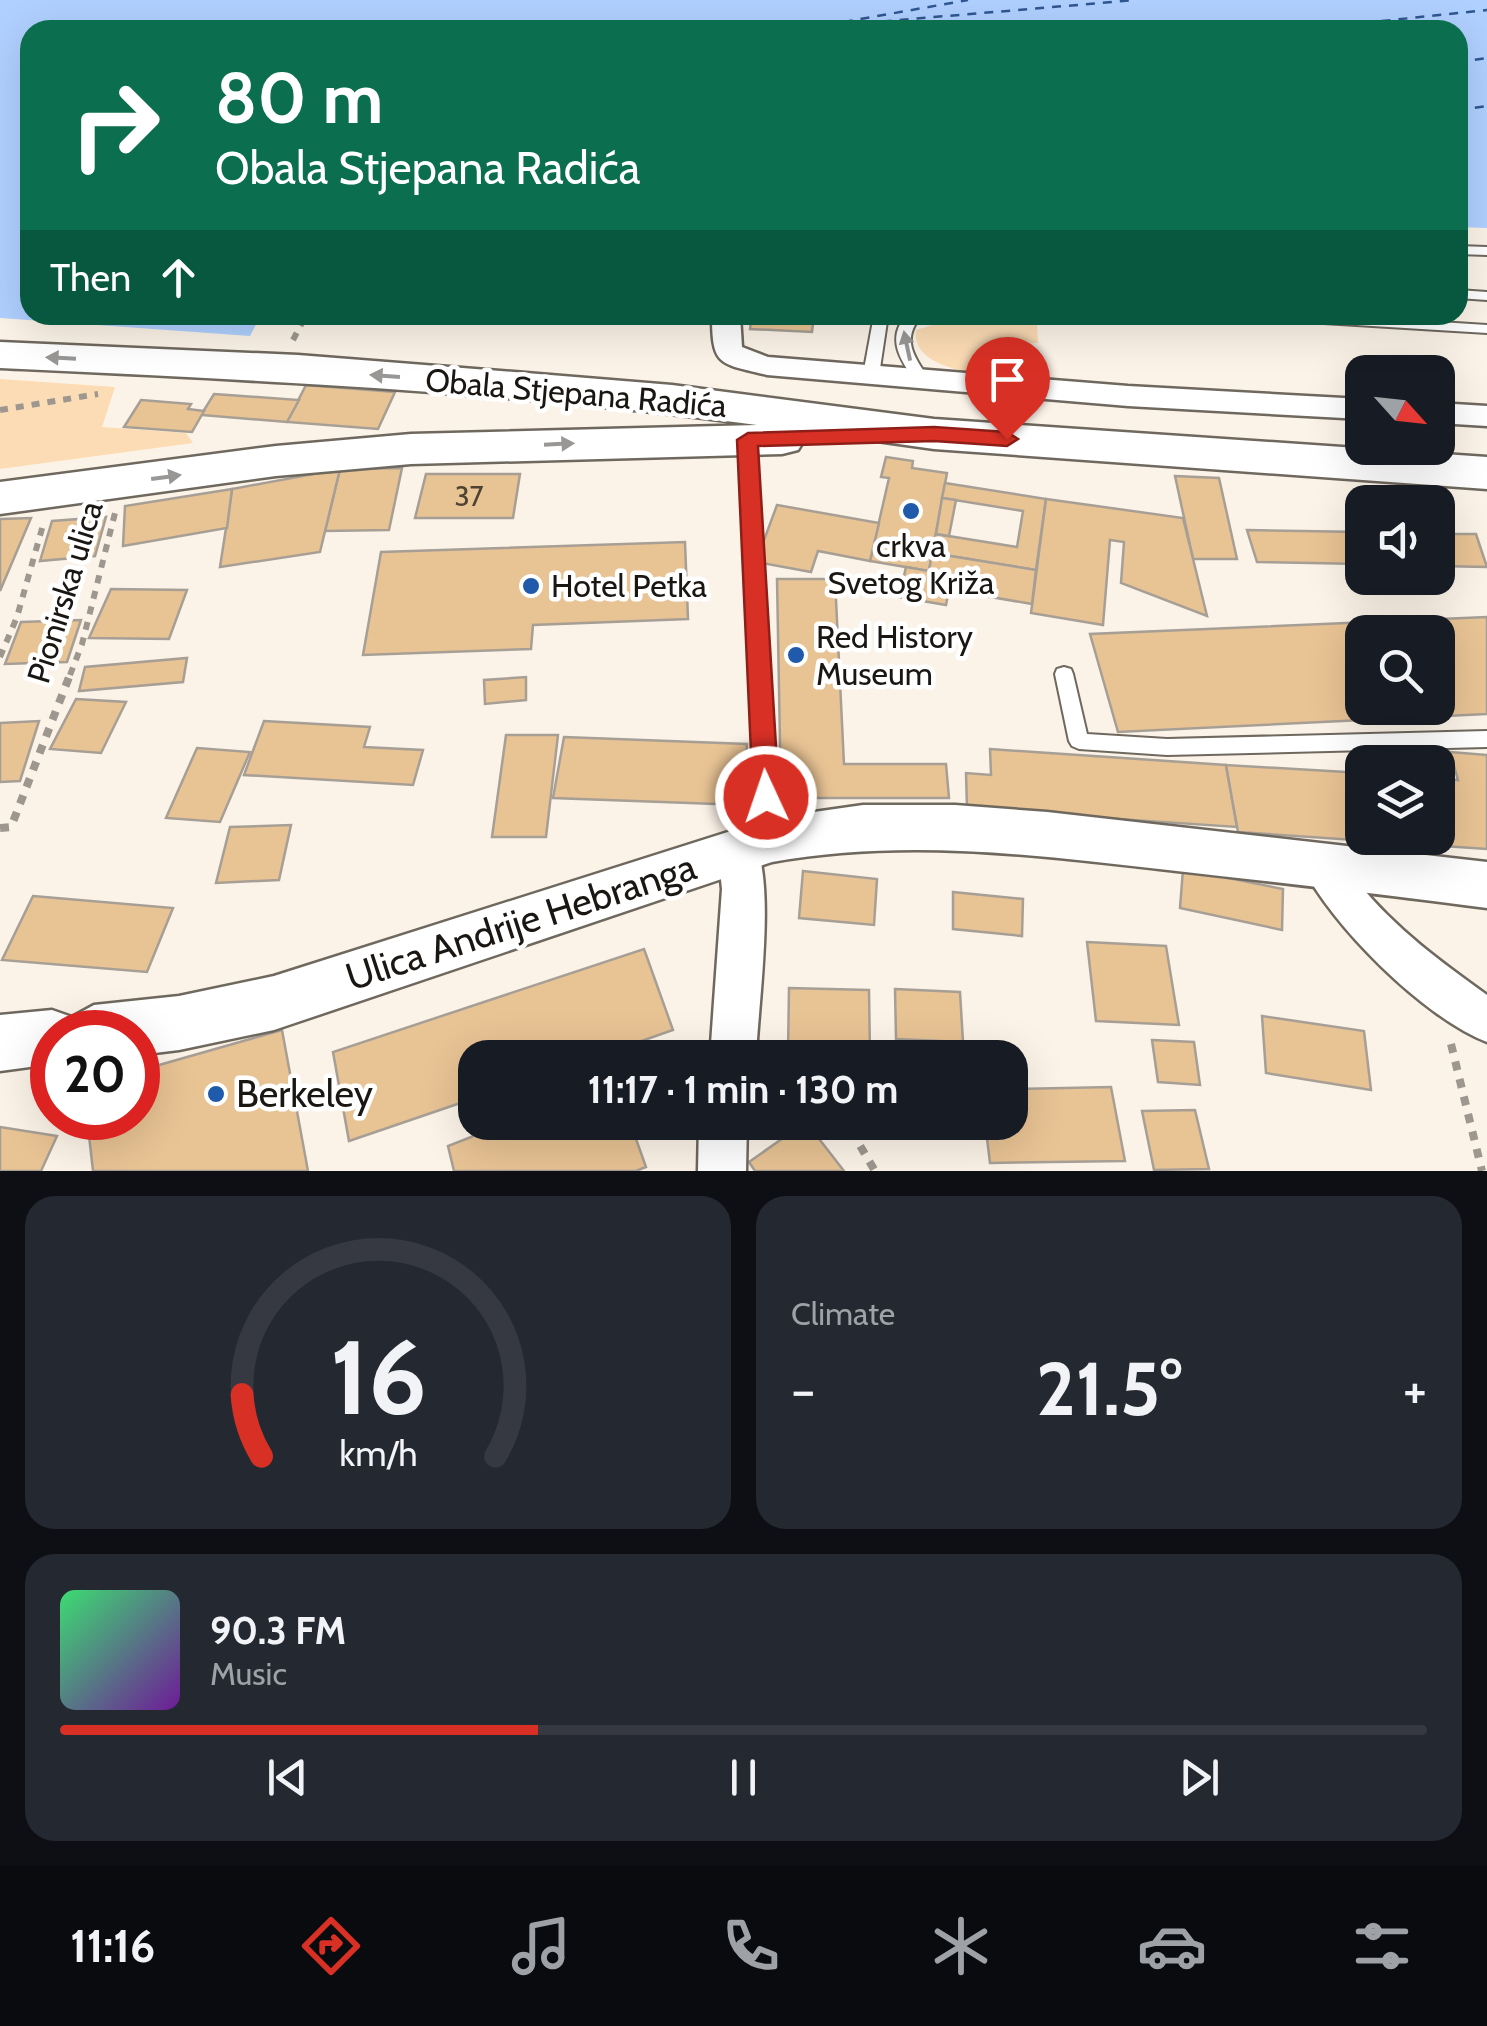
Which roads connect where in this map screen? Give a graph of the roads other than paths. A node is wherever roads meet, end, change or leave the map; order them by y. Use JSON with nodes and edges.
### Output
{"nodes":[{"id":1,"x":725,"y":325,"type":"edge"},
{"id":2,"x":878,"y":325,"type":"edge"},
{"id":3,"x":906,"y":325,"type":"edge"},
{"id":4,"x":1422,"y":325,"type":"edge"},
{"id":5,"x":1487,"y":329,"type":"edge"},
{"id":6,"x":0,"y":356,"type":"edge"},
{"id":7,"x":871,"y":375,"type":"junction"},
{"id":8,"x":921,"y":378,"type":"junction"},
{"id":9,"x":514,"y":386,"type":"junction"},
{"id":10,"x":1345,"y":408,"type":"edge"},
{"id":11,"x":1455,"y":414,"type":"edge"},
{"id":12,"x":1487,"y":416,"type":"edge"},
{"id":13,"x":934,"y":434,"type":"junction"},
{"id":14,"x":748,"y":440,"type":"junction"},
{"id":15,"x":495,"y":447,"type":"junction"},
{"id":16,"x":1487,"y":473,"type":"edge"},
{"id":17,"x":0,"y":498,"type":"edge"},
{"id":18,"x":1064,"y":674,"type":"dead end"},
{"id":19,"x":1487,"y":739,"type":"edge"},
{"id":20,"x":766,"y":797,"type":"dead end"},
{"id":21,"x":739,"y":852,"type":"junction"},
{"id":22,"x":1322,"y":864,"type":"junction"},
{"id":23,"x":1487,"y":885,"type":"edge"},
{"id":24,"x":1487,"y":1020,"type":"edge"},
{"id":25,"x":160,"y":1025,"type":"edge"},
{"id":26,"x":30,"y":1040,"type":"edge"},
{"id":27,"x":734,"y":1040,"type":"edge"},
{"id":28,"x":0,"y":1043,"type":"edge"},
{"id":29,"x":723,"y":1140,"type":"edge"},
{"id":30,"x":722,"y":1171,"type":"edge"}],
"edges":[{"from":1,"to":7,"type":"street"},
{"from":2,"to":7,"type":"lane"},
{"from":8,"to":3,"type":"lane","one_way":true},
{"from":4,"to":5,"type":"lane"},
{"from":9,"to":6,"type":"main road","name":"Obala Stjepana Radića","one_way":true},
{"from":7,"to":8,"type":"street"},
{"from":8,"to":10,"type":"street"},
{"from":9,"to":13,"type":"main road","name":"Obala Stjepana Radića"},
{"from":9,"to":15,"type":"main road"},
{"from":11,"to":12,"type":"street"},
{"from":13,"to":14,"type":"main road","name":"Obala Stjepana Radića"},
{"from":13,"to":16,"type":"main road"},
{"from":15,"to":14,"type":"main road","name":"Obala Stjepana Radića","one_way":true},
{"from":14,"to":20,"type":"lane"},
{"from":17,"to":15,"type":"main road","name":"Obala Stjepana Radića","one_way":true},
{"from":18,"to":19,"type":"lane"},
{"from":21,"to":22,"type":"street","name":"Ulica Andrije Hebranga"},
{"from":21,"to":25,"type":"street","name":"Ulica Andrije Hebranga"},
{"from":21,"to":27,"type":"street"},
{"from":22,"to":23,"type":"street","name":"Ulica Andrije Hebranga"},
{"from":22,"to":24,"type":"street"},
{"from":26,"to":28,"type":"street"},
{"from":29,"to":30,"type":"street"}]}
